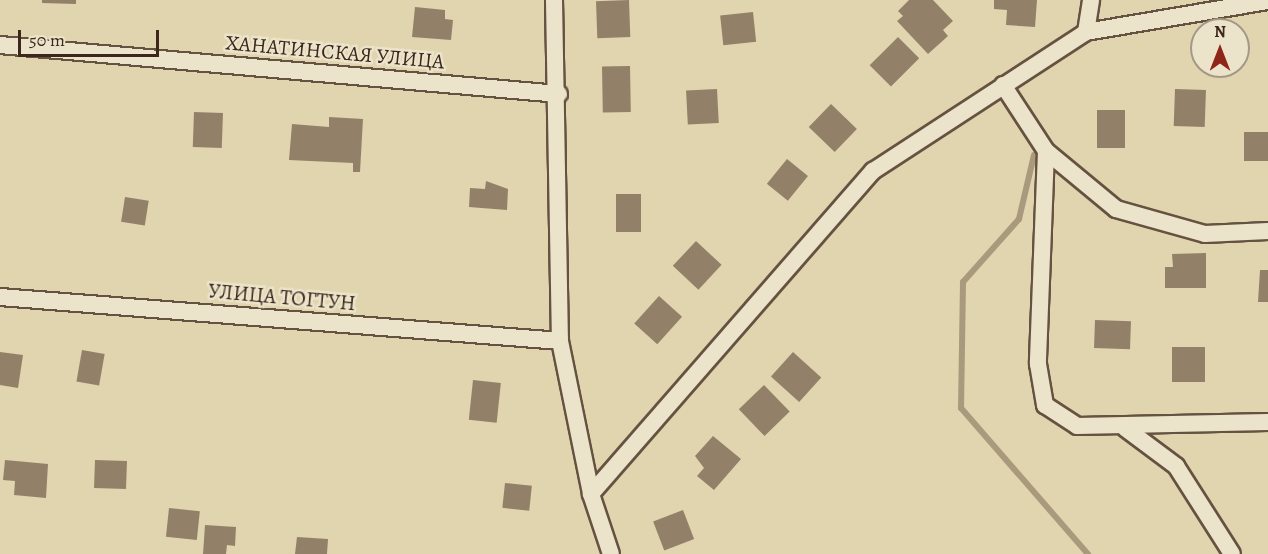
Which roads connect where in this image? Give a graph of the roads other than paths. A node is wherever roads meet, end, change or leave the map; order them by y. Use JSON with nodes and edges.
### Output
{"nodes":[{"id":1,"x":554,"y":0,"type":"edge"},
{"id":2,"x":1091,"y":0,"type":"edge"},
{"id":3,"x":1268,"y":1,"type":"edge"},
{"id":4,"x":1215,"y":6,"type":"edge"},
{"id":5,"x":1086,"y":32,"type":"junction"},
{"id":6,"x":0,"y":45,"type":"edge"},
{"id":7,"x":1003,"y":85,"type":"junction"},
{"id":8,"x":559,"y":94,"type":"junction"},
{"id":9,"x":1046,"y":151,"type":"junction"},
{"id":10,"x":1268,"y":231,"type":"edge"},
{"id":11,"x":0,"y":297,"type":"edge"},
{"id":12,"x":560,"y":341,"type":"junction"},
{"id":13,"x":1268,"y":422,"type":"edge"},
{"id":14,"x":1125,"y":428,"type":"junction"},
{"id":15,"x":591,"y":494,"type":"junction"},
{"id":16,"x":610,"y":554,"type":"edge"},
{"id":17,"x":1232,"y":554,"type":"edge"}],
"edges":[{"from":1,"to":8,"type":"street"},
{"from":2,"to":5,"type":"street"},
{"from":3,"to":4,"type":"street"},
{"from":4,"to":5,"type":"street"},
{"from":5,"to":7,"type":"street"},
{"from":6,"to":8,"type":"street","name":"ХАНАТИНСКАЯ УЛИЦА"},
{"from":7,"to":9,"type":"street"},
{"from":7,"to":15,"type":"street"},
{"from":8,"to":12,"type":"street"},
{"from":9,"to":10,"type":"street"},
{"from":9,"to":14,"type":"street"},
{"from":11,"to":12,"type":"street","name":"УЛИЦА ТОГТУН"},
{"from":12,"to":15,"type":"street"},
{"from":13,"to":14,"type":"street"},
{"from":14,"to":17,"type":"street"},
{"from":15,"to":16,"type":"street"}]}
